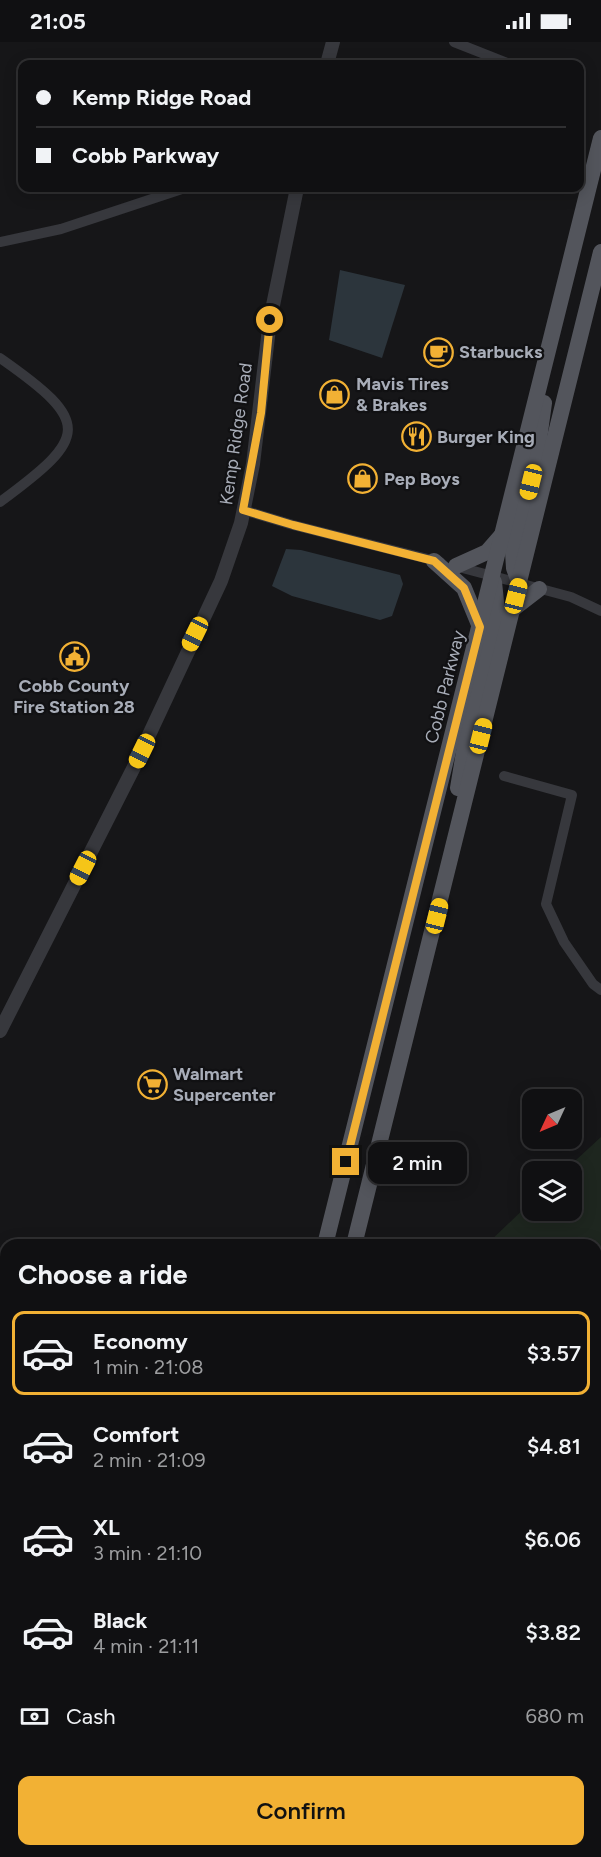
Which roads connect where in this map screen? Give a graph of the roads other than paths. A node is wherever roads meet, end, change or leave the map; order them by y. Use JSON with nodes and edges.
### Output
{"nodes":[{"id":1,"x":333,"y":42,"type":"edge"},
{"id":2,"x":454,"y":42,"type":"edge"},
{"id":3,"x":328,"y":60,"type":"edge"},
{"id":4,"x":500,"y":60,"type":"edge"},
{"id":5,"x":601,"y":138,"type":"edge"},
{"id":6,"x":173,"y":192,"type":"edge"},
{"id":7,"x":296,"y":192,"type":"edge"},
{"id":8,"x":0,"y":242,"type":"edge"},
{"id":9,"x":601,"y":252,"type":"edge"},
{"id":10,"x":0,"y":358,"type":"edge"},
{"id":11,"x":545,"y":363,"type":"junction"},
{"id":12,"x":0,"y":502,"type":"edge"},
{"id":13,"x":243,"y":510,"type":"junction"},
{"id":14,"x":502,"y":536,"type":"junction"},
{"id":15,"x":434,"y":561,"type":"junction"},
{"id":16,"x":456,"y":566,"type":"junction"},
{"id":17,"x":493,"y":576,"type":"junction"},
{"id":18,"x":519,"y":583,"type":"junction"},
{"id":19,"x":539,"y":589,"type":"junction"},
{"id":20,"x":512,"y":609,"type":"junction"},
{"id":21,"x":601,"y":610,"type":"edge"},
{"id":22,"x":480,"y":627,"type":"junction"},
{"id":23,"x":504,"y":776,"type":"dead end"},
{"id":24,"x":461,"y":816,"type":"junction"},
{"id":25,"x":601,"y":990,"type":"edge"},
{"id":26,"x":0,"y":1031,"type":"edge"},
{"id":27,"x":336,"y":1204,"type":"junction"},
{"id":28,"x":327,"y":1239,"type":"edge"},
{"id":29,"x":337,"y":1239,"type":"edge"},
{"id":30,"x":355,"y":1239,"type":"edge"}],
"edges":[{"from":1,"to":3,"type":"street"},
{"from":2,"to":4,"type":"street"},
{"from":5,"to":11,"type":"main road","name":"Cobb Parkway"},
{"from":6,"to":8,"type":"street"},
{"from":7,"to":13,"type":"street","name":"Kemp Ridge Road"},
{"from":9,"to":18,"type":"main road"},
{"from":10,"to":12,"type":"street"},
{"from":11,"to":14,"type":"main road","name":"Cobb Parkway"},
{"from":11,"to":18,"type":"main road"},
{"from":13,"to":15,"type":"street"},
{"from":13,"to":26,"type":"street","name":"Kemp Ridge Road"},
{"from":14,"to":16,"type":"main road"},
{"from":14,"to":17,"type":"main road","name":"Cobb Parkway"},
{"from":15,"to":16,"type":"street"},
{"from":15,"to":22,"type":"main road"},
{"from":16,"to":17,"type":"street"},
{"from":17,"to":18,"type":"street"},
{"from":17,"to":22,"type":"main road","name":"Cobb Parkway"},
{"from":17,"to":24,"type":"main road"},
{"from":18,"to":19,"type":"street"},
{"from":18,"to":20,"type":"main road"},
{"from":19,"to":20,"type":"main road"},
{"from":19,"to":21,"type":"street"},
{"from":20,"to":24,"type":"main road"},
{"from":22,"to":27,"type":"main road","name":"Cobb Parkway"},
{"from":23,"to":25,"type":"street"},
{"from":24,"to":30,"type":"main road"},
{"from":27,"to":28,"type":"main road","name":"Cobb Parkway"},
{"from":27,"to":29,"type":"main road"}]}
